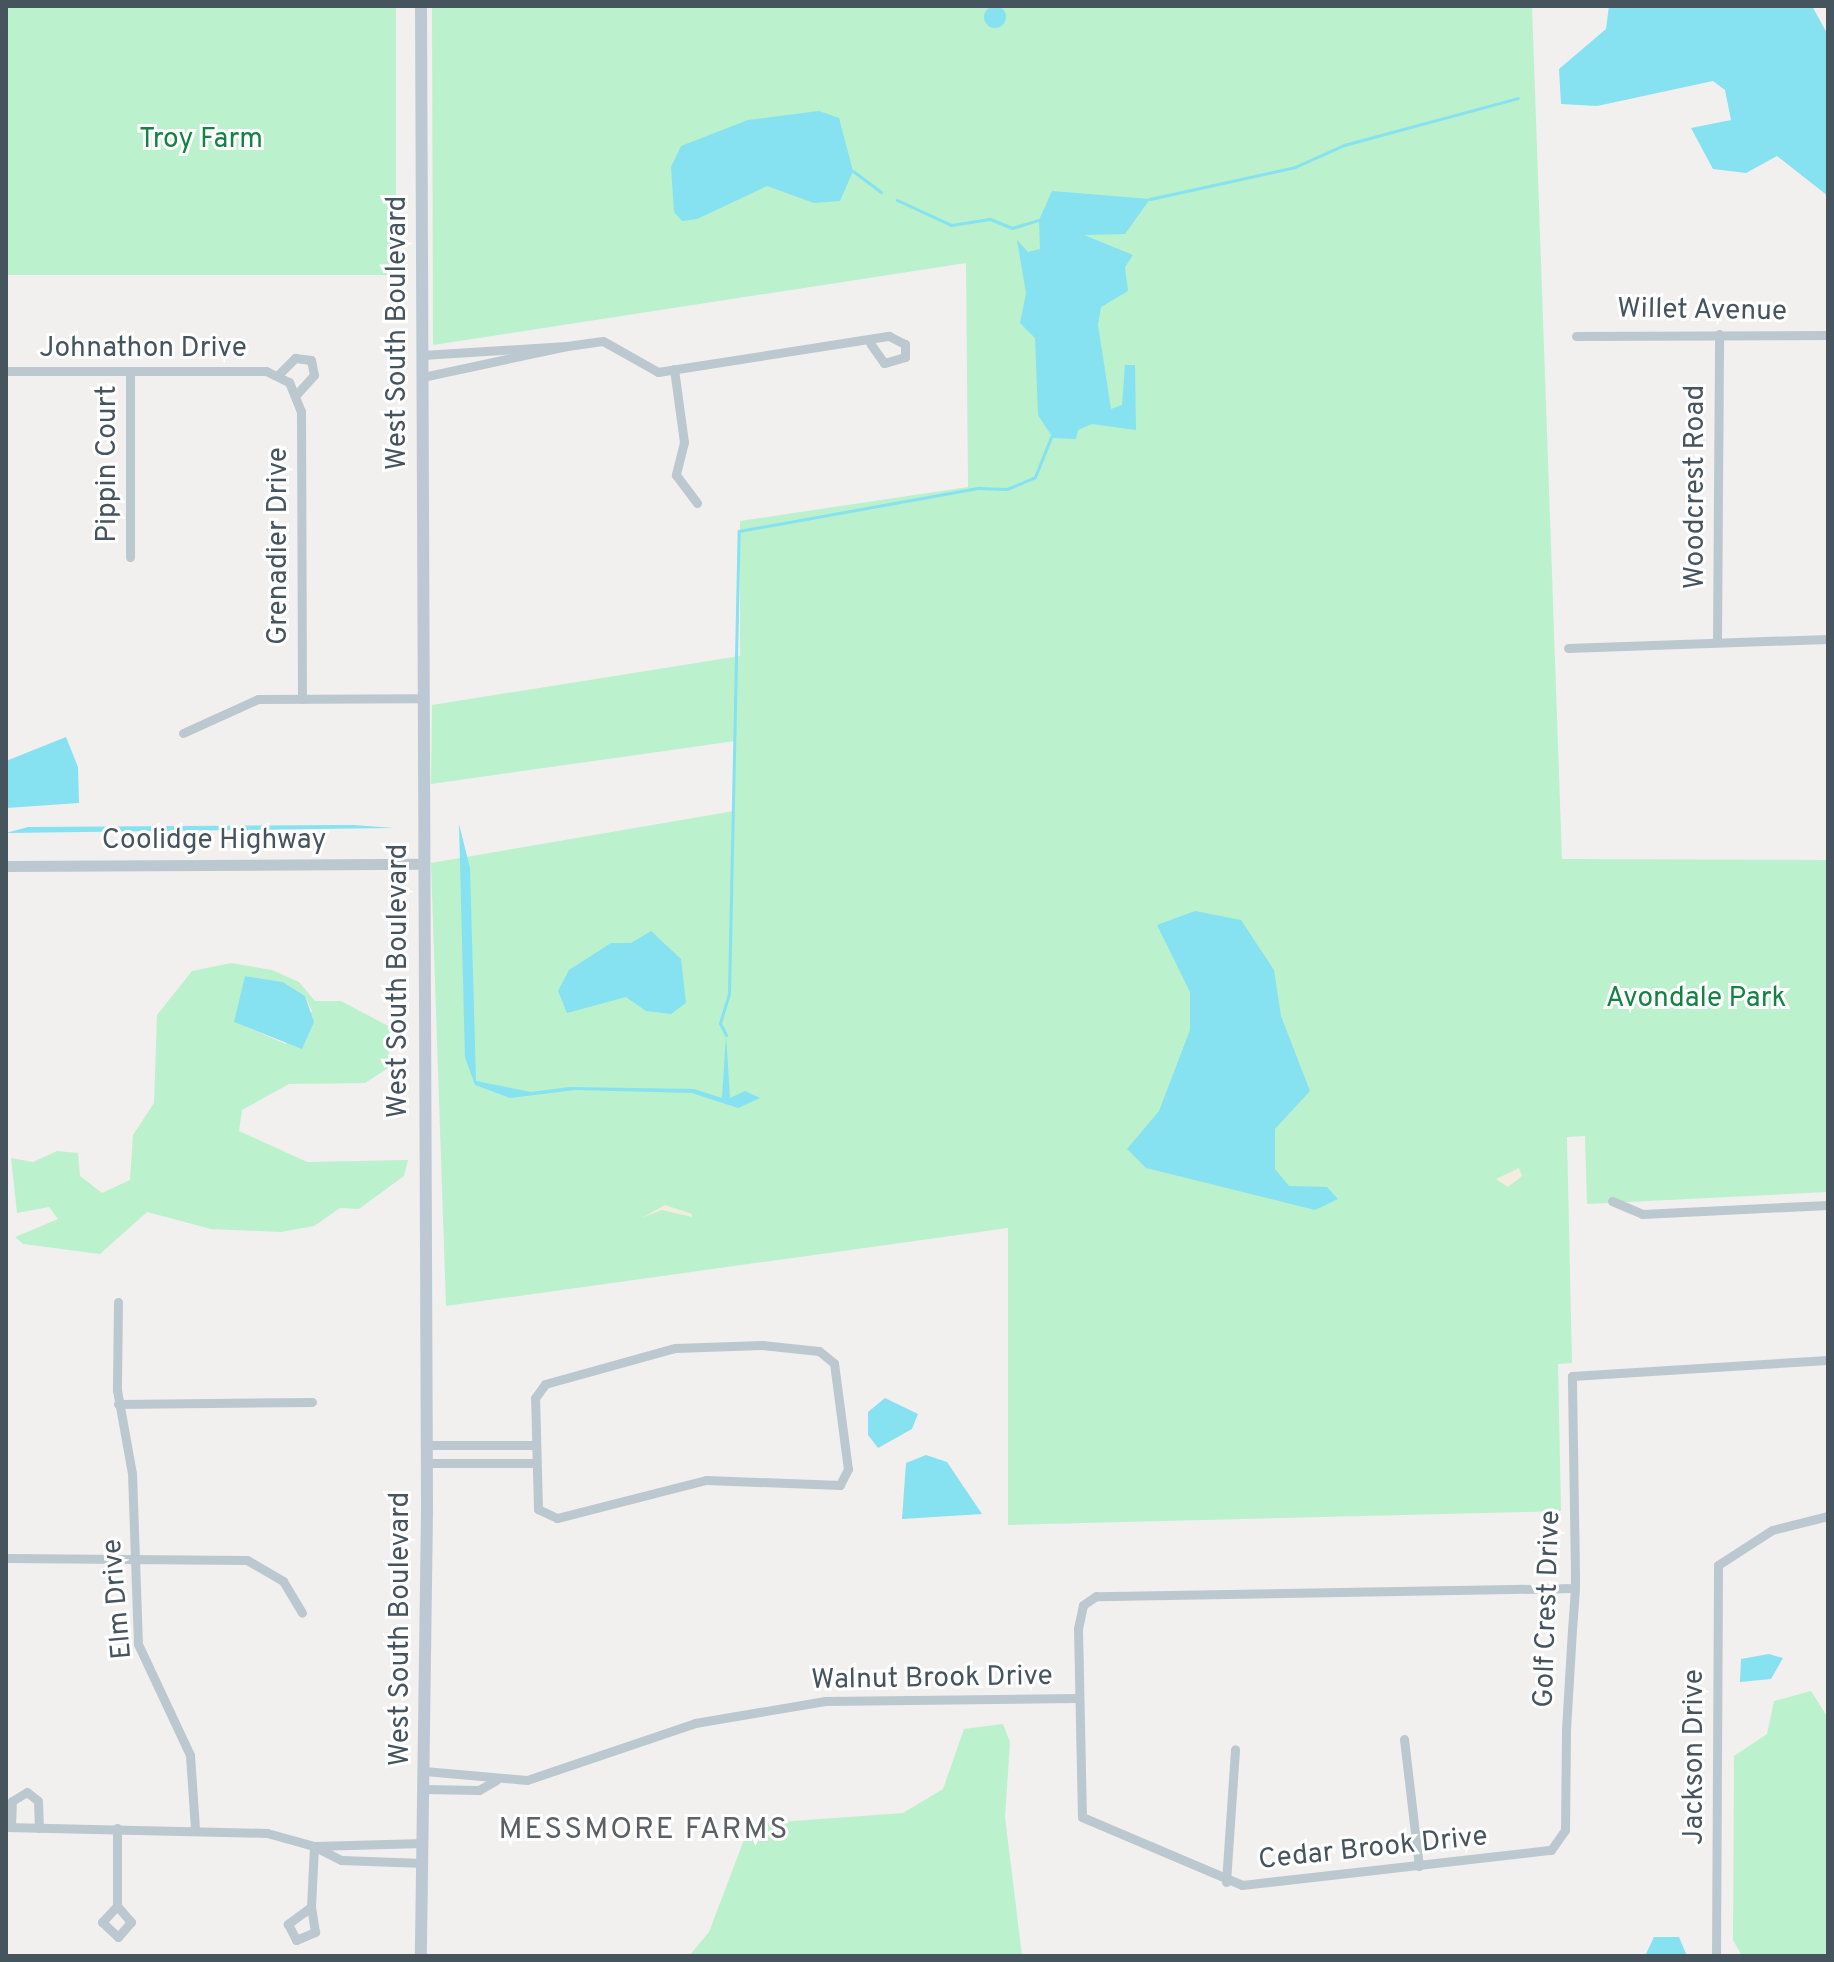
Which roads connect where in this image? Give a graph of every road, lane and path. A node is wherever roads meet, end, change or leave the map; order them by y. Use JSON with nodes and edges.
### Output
{"nodes":[{"id":1,"x":421,"y":6,"type":"edge"},
{"id":2,"x":1719,"y":334,"type":"junction"},
{"id":3,"x":1828,"y":335,"type":"edge"},
{"id":4,"x":1576,"y":336,"type":"dead end"},
{"id":5,"x":870,"y":343,"type":"dead end"},
{"id":6,"x":567,"y":346,"type":"junction"},
{"id":7,"x":423,"y":355,"type":"junction"},
{"id":8,"x":311,"y":360,"type":"joint"},
{"id":9,"x":674,"y":369,"type":"junction"},
{"id":10,"x":6,"y":371,"type":"edge"},
{"id":11,"x":130,"y":371,"type":"junction"},
{"id":12,"x":279,"y":374,"type":"junction"},
{"id":13,"x":423,"y":377,"type":"junction"},
{"id":14,"x":297,"y":394,"type":"junction"},
{"id":15,"x":697,"y":503,"type":"dead end"},
{"id":16,"x":130,"y":557,"type":"dead end"},
{"id":17,"x":1828,"y":639,"type":"edge"},
{"id":18,"x":1717,"y":640,"type":"junction"},
{"id":19,"x":1568,"y":648,"type":"dead end"},
{"id":20,"x":423,"y":698,"type":"junction"},
{"id":21,"x":302,"y":699,"type":"junction"},
{"id":22,"x":183,"y":733,"type":"dead end"},
{"id":23,"x":423,"y":864,"type":"junction"},
{"id":24,"x":6,"y":866,"type":"edge"},
{"id":25,"x":1612,"y":1201,"type":"dead end"},
{"id":26,"x":1828,"y":1205,"type":"edge"},
{"id":27,"x":118,"y":1302,"type":"dead end"},
{"id":28,"x":1828,"y":1360,"type":"edge"},
{"id":29,"x":312,"y":1402,"type":"dead end"},
{"id":30,"x":118,"y":1404,"type":"junction"},
{"id":31,"x":427,"y":1445,"type":"junction"},
{"id":32,"x":534,"y":1445,"type":"junction"},
{"id":33,"x":426,"y":1463,"type":"junction"},
{"id":34,"x":535,"y":1463,"type":"junction"},
{"id":35,"x":1828,"y":1516,"type":"edge"},
{"id":36,"x":6,"y":1558,"type":"edge"},
{"id":37,"x":133,"y":1559,"type":"junction"},
{"id":38,"x":1575,"y":1588,"type":"junction"},
{"id":39,"x":302,"y":1613,"type":"dead end"},
{"id":40,"x":1078,"y":1698,"type":"junction"},
{"id":41,"x":1404,"y":1739,"type":"dead end"},
{"id":42,"x":1235,"y":1749,"type":"dead end"},
{"id":43,"x":424,"y":1771,"type":"junction"},
{"id":44,"x":459,"y":1771,"type":"junction"},
{"id":45,"x":496,"y":1780,"type":"junction"},
{"id":46,"x":424,"y":1789,"type":"junction"},
{"id":47,"x":459,"y":1789,"type":"junction"},
{"id":48,"x":8,"y":1827,"type":"edge"},
{"id":49,"x":39,"y":1828,"type":"junction"},
{"id":50,"x":117,"y":1828,"type":"junction"},
{"id":51,"x":195,"y":1828,"type":"junction"},
{"id":52,"x":1559,"y":1842,"type":"joint"},
{"id":53,"x":423,"y":1843,"type":"junction"},
{"id":54,"x":314,"y":1846,"type":"junction"},
{"id":55,"x":423,"y":1863,"type":"junction"},
{"id":56,"x":1419,"y":1866,"type":"junction"},
{"id":57,"x":1226,"y":1882,"type":"junction"},
{"id":58,"x":117,"y":1906,"type":"dead end"},
{"id":59,"x":311,"y":1907,"type":"dead end"},
{"id":60,"x":421,"y":1956,"type":"edge"},
{"id":61,"x":1716,"y":1956,"type":"edge"}],
"edges":[{"from":1,"to":7,"type":"main road","name":"West South Boulevard"},
{"from":2,"to":3,"type":"street","name":"Willet Avenue"},
{"from":2,"to":4,"type":"street","name":"Willet Avenue"},
{"from":2,"to":18,"type":"street","name":"Woodcrest Road"},
{"from":5,"to":9,"type":"street"},
{"from":6,"to":7,"type":"street"},
{"from":6,"to":9,"type":"street"},
{"from":6,"to":13,"type":"street"},
{"from":7,"to":13,"type":"main road","name":"West South Boulevard"},
{"from":8,"to":12,"type":"street","name":"Johnathon Drive"},
{"from":8,"to":14,"type":"street","name":"Grenadier Drive"},
{"from":9,"to":15,"type":"street"},
{"from":10,"to":11,"type":"street","name":"Johnathon Drive"},
{"from":11,"to":12,"type":"street","name":"Johnathon Drive"},
{"from":11,"to":16,"type":"street","name":"Pippin Court"},
{"from":12,"to":14,"type":"street","name":"Johnathon Drive"},
{"from":13,"to":20,"type":"main road","name":"West South Boulevard"},
{"from":14,"to":21,"type":"street","name":"Grenadier Drive"},
{"from":17,"to":18,"type":"street"},
{"from":18,"to":19,"type":"street"},
{"from":20,"to":21,"type":"street"},
{"from":20,"to":23,"type":"main road","name":"West South Boulevard"},
{"from":21,"to":22,"type":"street"},
{"from":23,"to":24,"type":"street","name":"Coolidge Highway"},
{"from":23,"to":31,"type":"main road","name":"West South Boulevard"},
{"from":25,"to":26,"type":"street"},
{"from":27,"to":30,"type":"street","name":"Elm Drive"},
{"from":28,"to":38,"type":"street","name":"Golf Crest Drive"},
{"from":29,"to":30,"type":"street"},
{"from":30,"to":37,"type":"street","name":"Elm Drive"},
{"from":31,"to":32,"type":"street"},
{"from":31,"to":33,"type":"main road","name":"West South Boulevard"},
{"from":32,"to":34,"type":"street"},
{"from":32,"to":34,"type":"street"},
{"from":33,"to":34,"type":"street"},
{"from":33,"to":43,"type":"main road","name":"West South Boulevard"},
{"from":35,"to":61,"type":"street","name":"Jackson Drive"},
{"from":36,"to":37,"type":"street"},
{"from":37,"to":39,"type":"street"},
{"from":37,"to":51,"type":"street","name":"Elm Drive"},
{"from":38,"to":40,"type":"street","name":"Walnut Brook Drive"},
{"from":38,"to":52,"type":"street","name":"Golf Crest Drive"},
{"from":40,"to":45,"type":"street","name":"Walnut Brook Drive"},
{"from":40,"to":57,"type":"street","name":"Cedar Brook Drive"},
{"from":41,"to":56,"type":"street"},
{"from":42,"to":57,"type":"street"},
{"from":43,"to":44,"type":"street","name":"Walnut Brook Drive"},
{"from":43,"to":46,"type":"main road","name":"West South Boulevard"},
{"from":44,"to":45,"type":"street","name":"Walnut Brook Drive"},
{"from":44,"to":47,"type":"street"},
{"from":45,"to":47,"type":"street","name":"Walnut Brook Drive"},
{"from":46,"to":47,"type":"street","name":"Walnut Brook Drive"},
{"from":46,"to":53,"type":"main road","name":"West South Boulevard"},
{"from":48,"to":49,"type":"street"},
{"from":48,"to":49,"type":"street"},
{"from":49,"to":50,"type":"street"},
{"from":50,"to":51,"type":"street"},
{"from":50,"to":58,"type":"street"},
{"from":51,"to":54,"type":"street"},
{"from":52,"to":56,"type":"street","name":"Cedar Brook Drive"},
{"from":53,"to":54,"type":"street"},
{"from":53,"to":55,"type":"main road","name":"West South Boulevard"},
{"from":54,"to":55,"type":"street"},
{"from":54,"to":59,"type":"street"},
{"from":55,"to":60,"type":"main road","name":"West South Boulevard"},
{"from":56,"to":57,"type":"street","name":"Cedar Brook Drive"}]}
